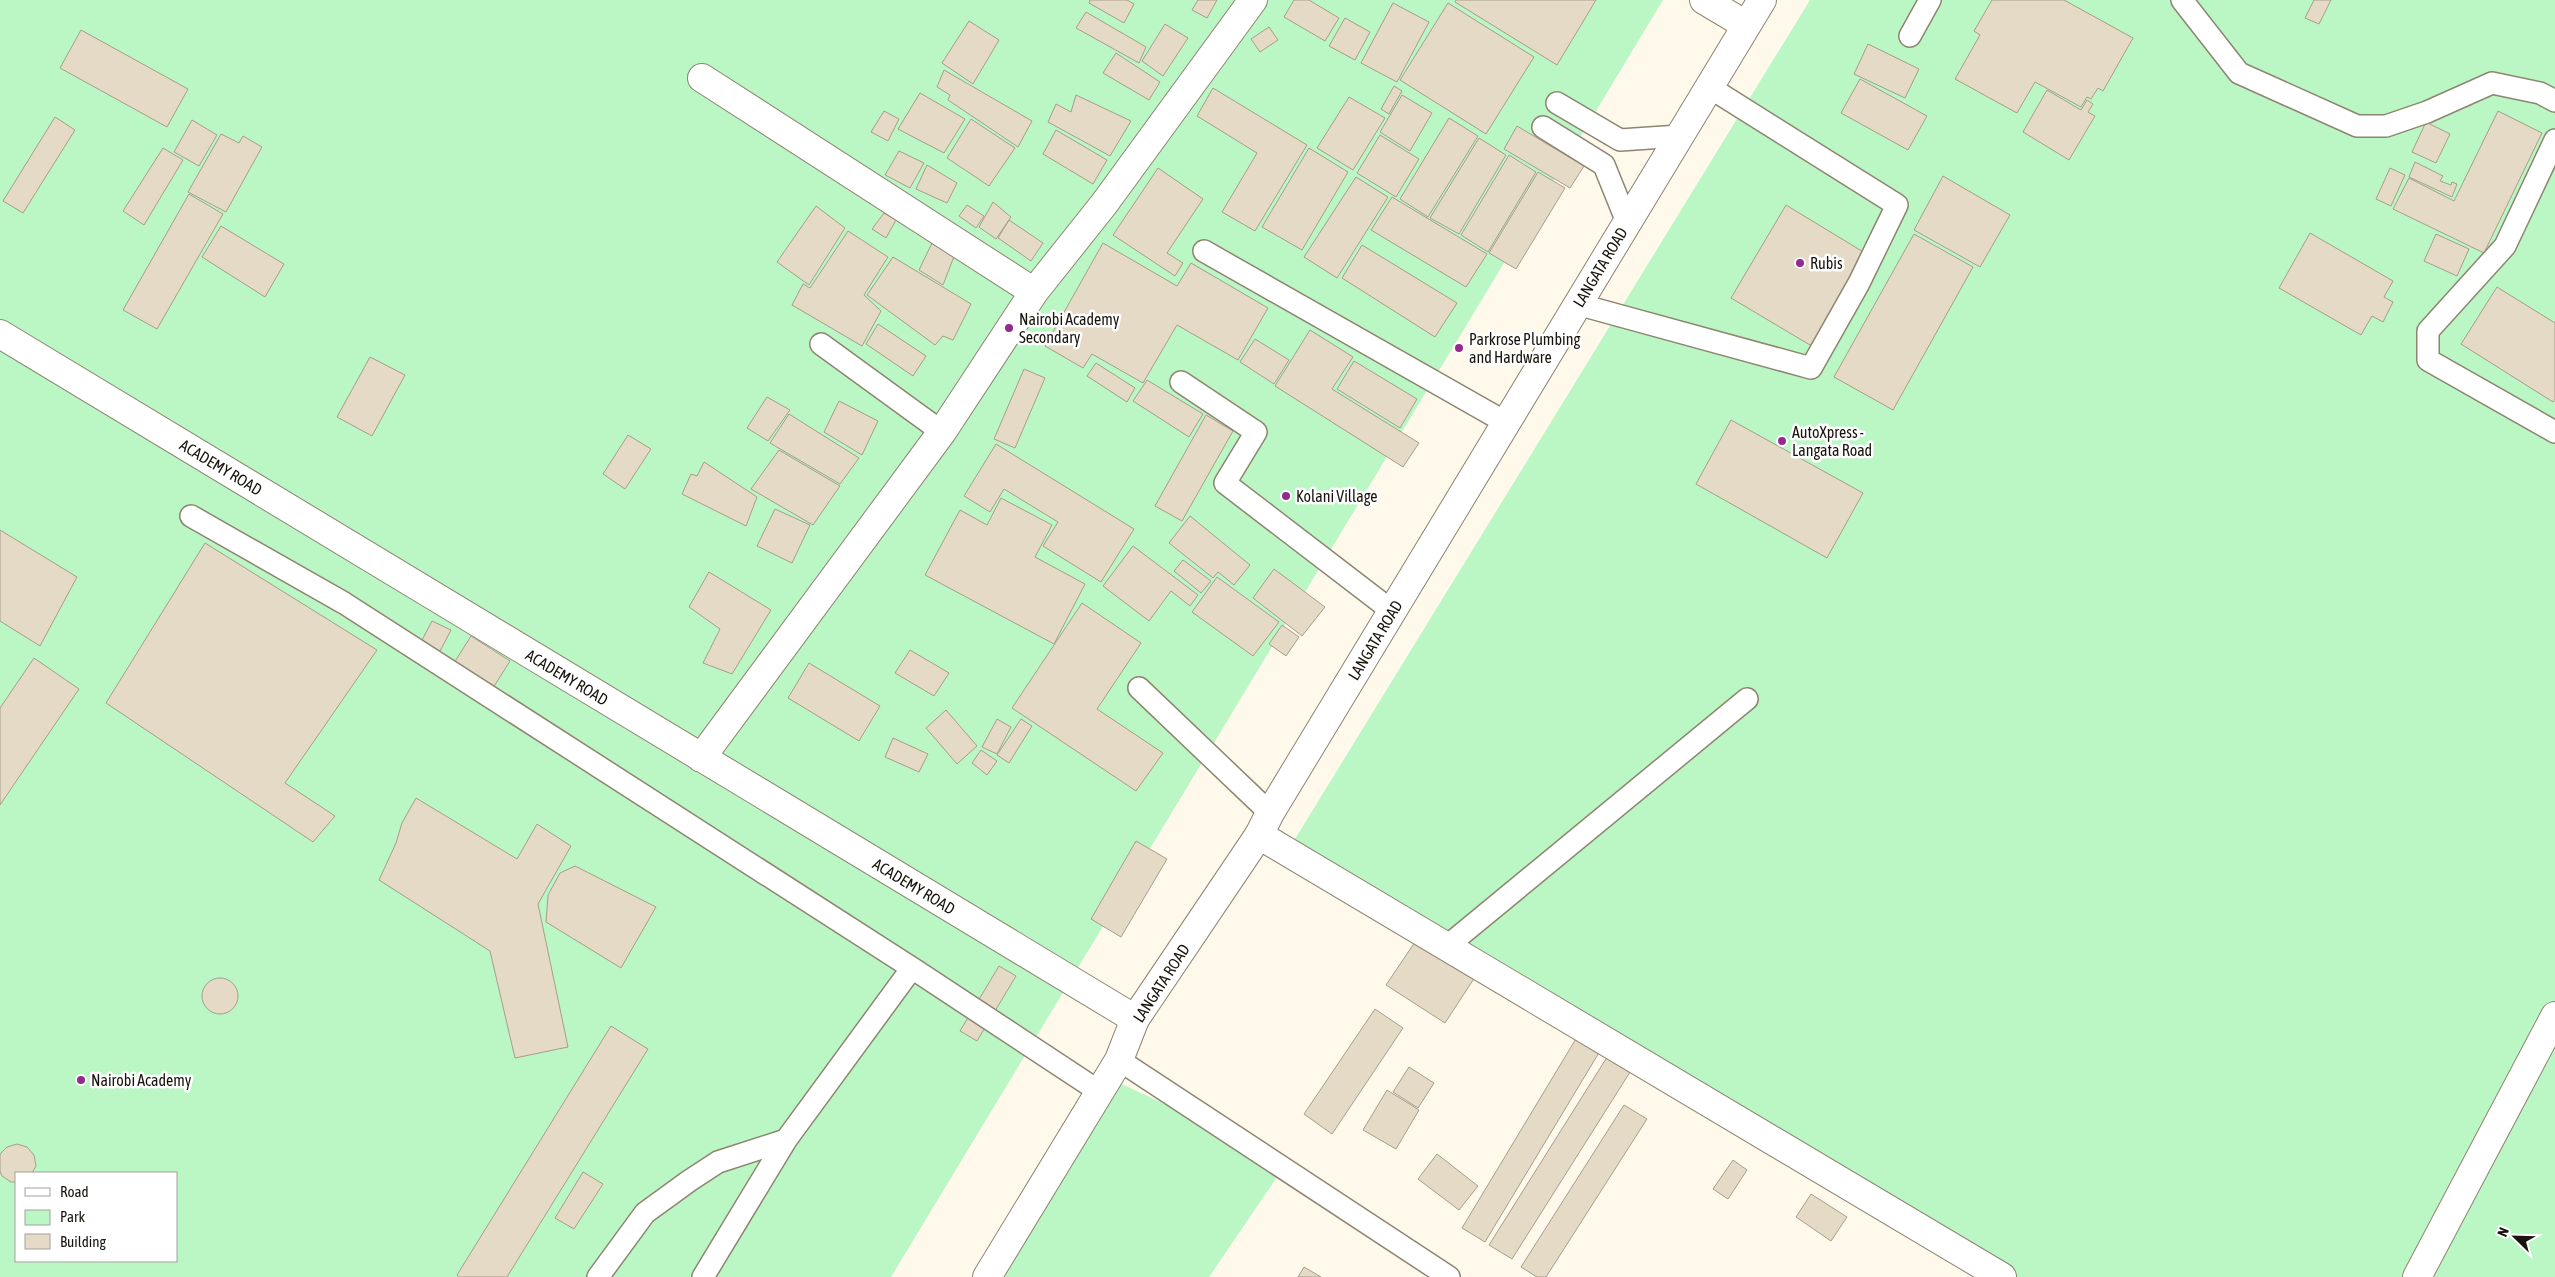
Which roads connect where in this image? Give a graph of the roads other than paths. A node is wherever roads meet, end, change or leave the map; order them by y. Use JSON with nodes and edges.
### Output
{"nodes":[{"id":1,"x":1253,"y":0,"type":"edge"},
{"id":2,"x":1704,"y":0,"type":"edge"},
{"id":3,"x":1762,"y":0,"type":"edge"},
{"id":4,"x":1930,"y":0,"type":"edge"},
{"id":5,"x":2182,"y":0,"type":"edge"},
{"id":6,"x":1746,"y":26,"type":"junction"},
{"id":7,"x":1910,"y":36,"type":"dead end"},
{"id":8,"x":702,"y":78,"type":"dead end"},
{"id":9,"x":1709,"y":87,"type":"junction"},
{"id":10,"x":2555,"y":100,"type":"edge"},
{"id":11,"x":1557,"y":103,"type":"dead end"},
{"id":12,"x":1543,"y":128,"type":"dead end"},
{"id":13,"x":1679,"y":136,"type":"junction"},
{"id":14,"x":2555,"y":140,"type":"edge"},
{"id":15,"x":1627,"y":222,"type":"junction"},
{"id":16,"x":1204,"y":251,"type":"dead end"},
{"id":17,"x":1034,"y":292,"type":"junction"},
{"id":18,"x":1577,"y":304,"type":"junction"},
{"id":19,"x":0,"y":334,"type":"edge"},
{"id":20,"x":821,"y":344,"type":"dead end"},
{"id":21,"x":1181,"y":382,"type":"dead end"},
{"id":22,"x":1505,"y":422,"type":"junction"},
{"id":23,"x":942,"y":432,"type":"junction"},
{"id":24,"x":2555,"y":432,"type":"edge"},
{"id":25,"x":191,"y":516,"type":"dead end"},
{"id":26,"x":1392,"y":611,"type":"junction"},
{"id":27,"x":1139,"y":688,"type":"dead end"},
{"id":28,"x":1746,"y":699,"type":"dead end"},
{"id":29,"x":701,"y":758,"type":"junction"},
{"id":30,"x":1264,"y":824,"type":"junction"},
{"id":31,"x":1446,"y":946,"type":"junction"},
{"id":32,"x":912,"y":968,"type":"junction"},
{"id":33,"x":2555,"y":1016,"type":"edge"},
{"id":34,"x":1135,"y":1019,"type":"junction"},
{"id":35,"x":1119,"y":1060,"type":"junction"},
{"id":36,"x":1100,"y":1092,"type":"junction"},
{"id":37,"x":786,"y":1140,"type":"junction"},
{"id":38,"x":598,"y":1277,"type":"edge"},
{"id":39,"x":703,"y":1277,"type":"edge"},
{"id":40,"x":987,"y":1277,"type":"edge"},
{"id":41,"x":1449,"y":1277,"type":"edge"},
{"id":42,"x":2002,"y":1277,"type":"edge"},
{"id":43,"x":2417,"y":1277,"type":"edge"}],
"edges":[{"from":1,"to":17,"type":"street"},
{"from":2,"to":6,"type":"street"},
{"from":3,"to":6,"type":"street","name":"LANGATA ROAD"},
{"from":4,"to":7,"type":"lane"},
{"from":5,"to":10,"type":"lane"},
{"from":6,"to":9,"type":"street","name":"LANGATA ROAD"},
{"from":8,"to":17,"type":"street"},
{"from":9,"to":13,"type":"street","name":"LANGATA ROAD"},
{"from":9,"to":18,"type":"lane"},
{"from":11,"to":13,"type":"lane"},
{"from":12,"to":15,"type":"lane"},
{"from":13,"to":15,"type":"street","name":"LANGATA ROAD"},
{"from":14,"to":24,"type":"lane"},
{"from":15,"to":18,"type":"street","name":"LANGATA ROAD"},
{"from":16,"to":22,"type":"lane"},
{"from":17,"to":23,"type":"street"},
{"from":18,"to":22,"type":"street","name":"LANGATA ROAD"},
{"from":19,"to":29,"type":"street","name":"ACADEMY ROAD"},
{"from":20,"to":23,"type":"lane"},
{"from":21,"to":26,"type":"lane"},
{"from":22,"to":26,"type":"street","name":"LANGATA ROAD"},
{"from":23,"to":29,"type":"street"},
{"from":25,"to":32,"type":"lane"},
{"from":26,"to":30,"type":"street","name":"LANGATA ROAD"},
{"from":27,"to":30,"type":"lane"},
{"from":28,"to":31,"type":"lane"},
{"from":29,"to":34,"type":"street","name":"ACADEMY ROAD"},
{"from":30,"to":31,"type":"street"},
{"from":30,"to":34,"type":"street","name":"LANGATA ROAD"},
{"from":31,"to":42,"type":"street"},
{"from":32,"to":36,"type":"lane"},
{"from":32,"to":37,"type":"lane"},
{"from":33,"to":43,"type":"street"},
{"from":34,"to":35,"type":"street","name":"LANGATA ROAD"},
{"from":35,"to":36,"type":"street","name":"LANGATA ROAD"},
{"from":35,"to":41,"type":"lane"},
{"from":36,"to":40,"type":"street","name":"LANGATA ROAD"},
{"from":37,"to":38,"type":"lane"},
{"from":37,"to":39,"type":"lane"}]}
